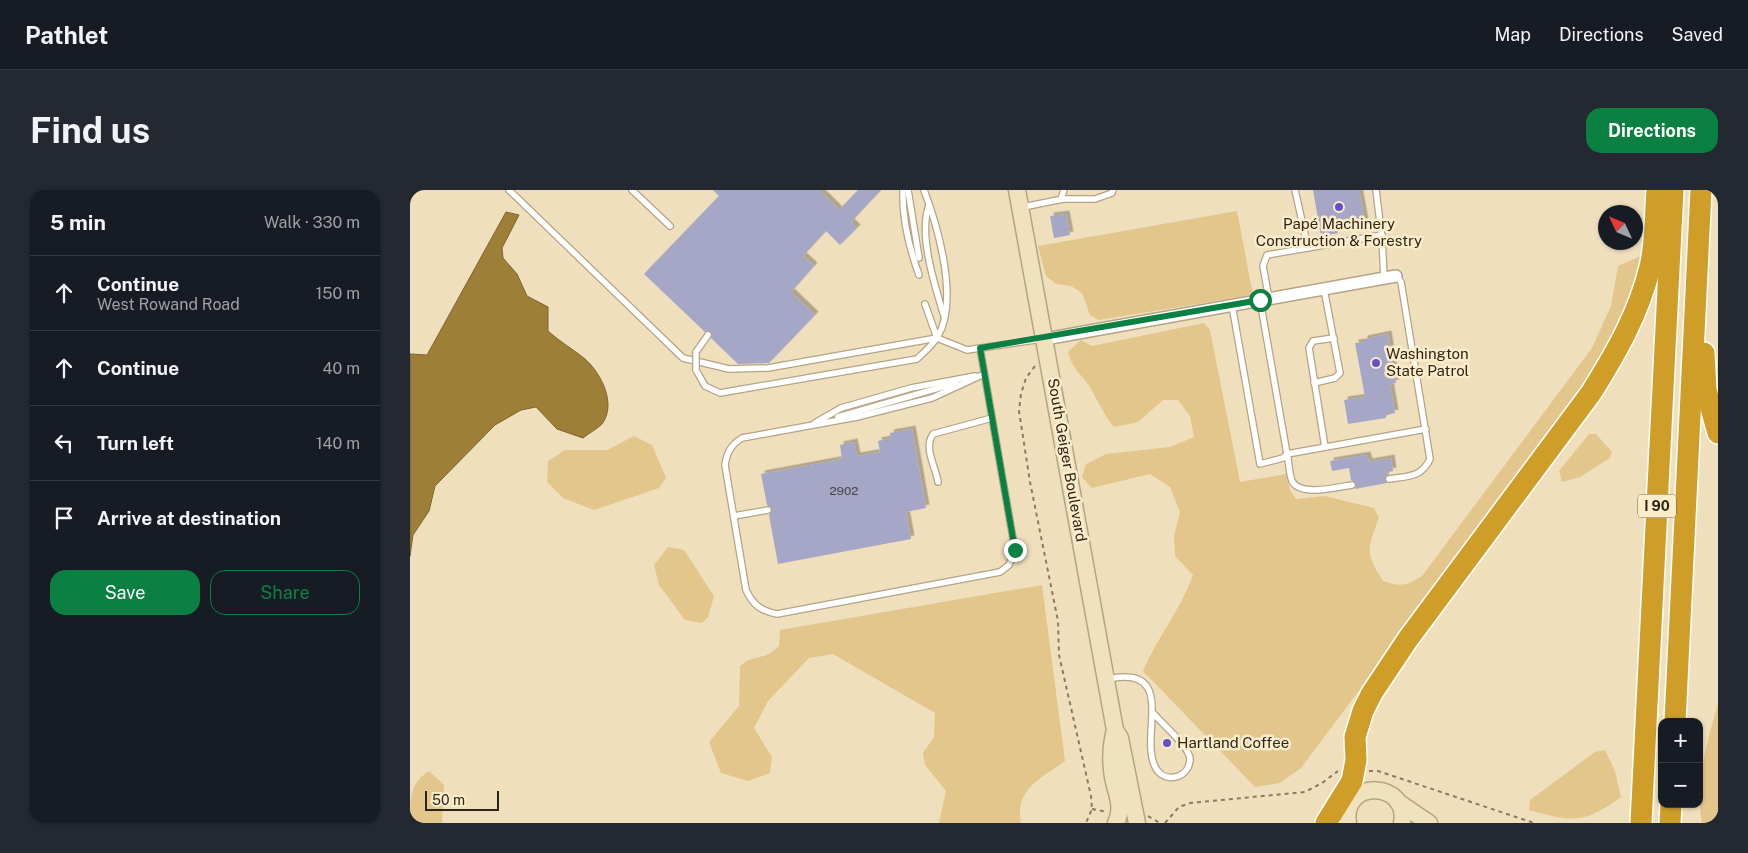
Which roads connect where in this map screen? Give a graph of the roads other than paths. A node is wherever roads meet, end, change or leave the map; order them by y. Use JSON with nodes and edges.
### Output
{"nodes":[{"id":1,"x":509,"y":190,"type":"edge"},
{"id":2,"x":632,"y":190,"type":"edge"},
{"id":3,"x":903,"y":190,"type":"edge"},
{"id":4,"x":908,"y":190,"type":"edge"},
{"id":5,"x":924,"y":190,"type":"edge"},
{"id":6,"x":1017,"y":190,"type":"edge"},
{"id":7,"x":1064,"y":190,"type":"edge"},
{"id":8,"x":1113,"y":190,"type":"edge"},
{"id":9,"x":1295,"y":190,"type":"edge"},
{"id":10,"x":1376,"y":190,"type":"edge"},
{"id":11,"x":1657,"y":190,"type":"edge"},
{"id":12,"x":1673,"y":190,"type":"edge"},
{"id":13,"x":1700,"y":190,"type":"edge"},
{"id":14,"x":1061,"y":200,"type":"junction"},
{"id":15,"x":929,"y":205,"type":"junction"},
{"id":16,"x":1020,"y":208,"type":"junction"},
{"id":17,"x":670,"y":226,"type":"dead end"},
{"id":18,"x":1382,"y":235,"type":"junction"},
{"id":19,"x":1308,"y":248,"type":"junction"},
{"id":20,"x":919,"y":258,"type":"dead end"},
{"id":21,"x":919,"y":275,"type":"dead end"},
{"id":22,"x":1390,"y":277,"type":"junction"},
{"id":23,"x":1695,"y":282,"type":"junction"},
{"id":24,"x":1324,"y":289,"type":"junction"},
{"id":25,"x":1264,"y":299,"type":"junction"},
{"id":26,"x":924,"y":304,"type":"dead end"},
{"id":27,"x":1232,"y":305,"type":"junction"},
{"id":28,"x":945,"y":318,"type":"junction"},
{"id":29,"x":708,"y":335,"type":"dead end"},
{"id":30,"x":937,"y":338,"type":"junction"},
{"id":31,"x":1334,"y":338,"type":"junction"},
{"id":32,"x":1046,"y":344,"type":"junction"},
{"id":33,"x":980,"y":348,"type":"junction"},
{"id":34,"x":984,"y":374,"type":"junction"},
{"id":35,"x":1314,"y":383,"type":"junction"},
{"id":36,"x":992,"y":418,"type":"junction"},
{"id":37,"x":810,"y":426,"type":"junction"},
{"id":38,"x":1426,"y":429,"type":"junction"},
{"id":39,"x":1718,"y":433,"type":"edge"},
{"id":40,"x":1326,"y":447,"type":"junction"},
{"id":41,"x":1287,"y":454,"type":"junction"},
{"id":42,"x":1389,"y":479,"type":"dead end"},
{"id":43,"x":938,"y":482,"type":"dead end"},
{"id":44,"x":1352,"y":485,"type":"dead end"},
{"id":45,"x":768,"y":510,"type":"dead end"},
{"id":46,"x":734,"y":516,"type":"junction"},
{"id":47,"x":1106,"y":680,"type":"junction"},
{"id":48,"x":1153,"y":713,"type":"junction"},
{"id":49,"x":1675,"y":718,"type":"edge"},
{"id":50,"x":1360,"y":723,"type":"junction"},
{"id":51,"x":1115,"y":730,"type":"junction"},
{"id":52,"x":1398,"y":802,"type":"junction"},
{"id":53,"x":1352,"y":808,"type":"edge"},
{"id":54,"x":1671,"y":808,"type":"edge"},
{"id":55,"x":1116,"y":823,"type":"edge"},
{"id":56,"x":1137,"y":823,"type":"edge"},
{"id":57,"x":1326,"y":823,"type":"edge"},
{"id":58,"x":1331,"y":823,"type":"edge"},
{"id":59,"x":1402,"y":823,"type":"edge"},
{"id":60,"x":1428,"y":823,"type":"edge"},
{"id":61,"x":1642,"y":823,"type":"edge"},
{"id":62,"x":1670,"y":823,"type":"edge"}],
"edges":[{"from":1,"to":30,"type":"lane"},
{"from":2,"to":17,"type":"lane"},
{"from":3,"to":21,"type":"lane"},
{"from":4,"to":20,"type":"lane"},
{"from":5,"to":15,"type":"lane"},
{"from":6,"to":16,"type":"street","name":"South Geiger Boulevard"},
{"from":7,"to":14,"type":"lane"},
{"from":8,"to":14,"type":"lane"},
{"from":9,"to":19,"type":"lane"},
{"from":10,"to":18,"type":"lane"},
{"from":11,"to":50,"type":"highway"},
{"from":12,"to":61,"type":"highway","number":"I 90"},
{"from":13,"to":23,"type":"highway","number":"I 90"},
{"from":14,"to":16,"type":"lane"},
{"from":15,"to":28,"type":"lane"},
{"from":15,"to":28,"type":"lane"},
{"from":16,"to":32,"type":"street","name":"South Geiger Boulevard"},
{"from":18,"to":19,"type":"lane"},
{"from":18,"to":22,"type":"lane"},
{"from":19,"to":25,"type":"lane"},
{"from":22,"to":24,"type":"street"},
{"from":22,"to":38,"type":"lane"},
{"from":23,"to":39,"type":"highway"},
{"from":23,"to":49,"type":"highway","number":"I 90"},
{"from":24,"to":25,"type":"street"},
{"from":24,"to":31,"type":"lane"},
{"from":25,"to":27,"type":"street"},
{"from":25,"to":41,"type":"lane"},
{"from":26,"to":30,"type":"lane"},
{"from":27,"to":32,"type":"street"},
{"from":27,"to":41,"type":"lane"},
{"from":28,"to":30,"type":"lane"},
{"from":29,"to":30,"type":"lane","bridge":true},
{"from":30,"to":33,"type":"lane"},
{"from":31,"to":35,"type":"lane"},
{"from":31,"to":35,"type":"lane"},
{"from":32,"to":33,"type":"lane"},
{"from":32,"to":47,"type":"street","name":"South Geiger Boulevard"},
{"from":33,"to":34,"type":"lane"},
{"from":34,"to":36,"type":"lane"},
{"from":34,"to":37,"type":"lane"},
{"from":34,"to":37,"type":"lane"},
{"from":35,"to":40,"type":"lane"},
{"from":36,"to":43,"type":"lane"},
{"from":36,"to":46,"type":"lane"},
{"from":37,"to":46,"type":"lane"},
{"from":38,"to":40,"type":"lane"},
{"from":38,"to":42,"type":"lane"},
{"from":40,"to":41,"type":"lane"},
{"from":41,"to":44,"type":"lane"},
{"from":45,"to":46,"type":"lane"},
{"from":47,"to":48,"type":"lane"},
{"from":47,"to":51,"type":"street","name":"South Geiger Boulevard"},
{"from":48,"to":48,"type":"lane"},
{"from":50,"to":53,"type":"highway"},
{"from":50,"to":57,"type":"highway"},
{"from":51,"to":55,"type":"street","name":"South Geiger Boulevard"},
{"from":51,"to":56,"type":"street","name":"South Geiger Boulevard"},
{"from":52,"to":53,"type":"street"},
{"from":52,"to":59,"type":"street"},
{"from":52,"to":60,"type":"street"},
{"from":53,"to":58,"type":"street"},
{"from":54,"to":62,"type":"highway"}]}
